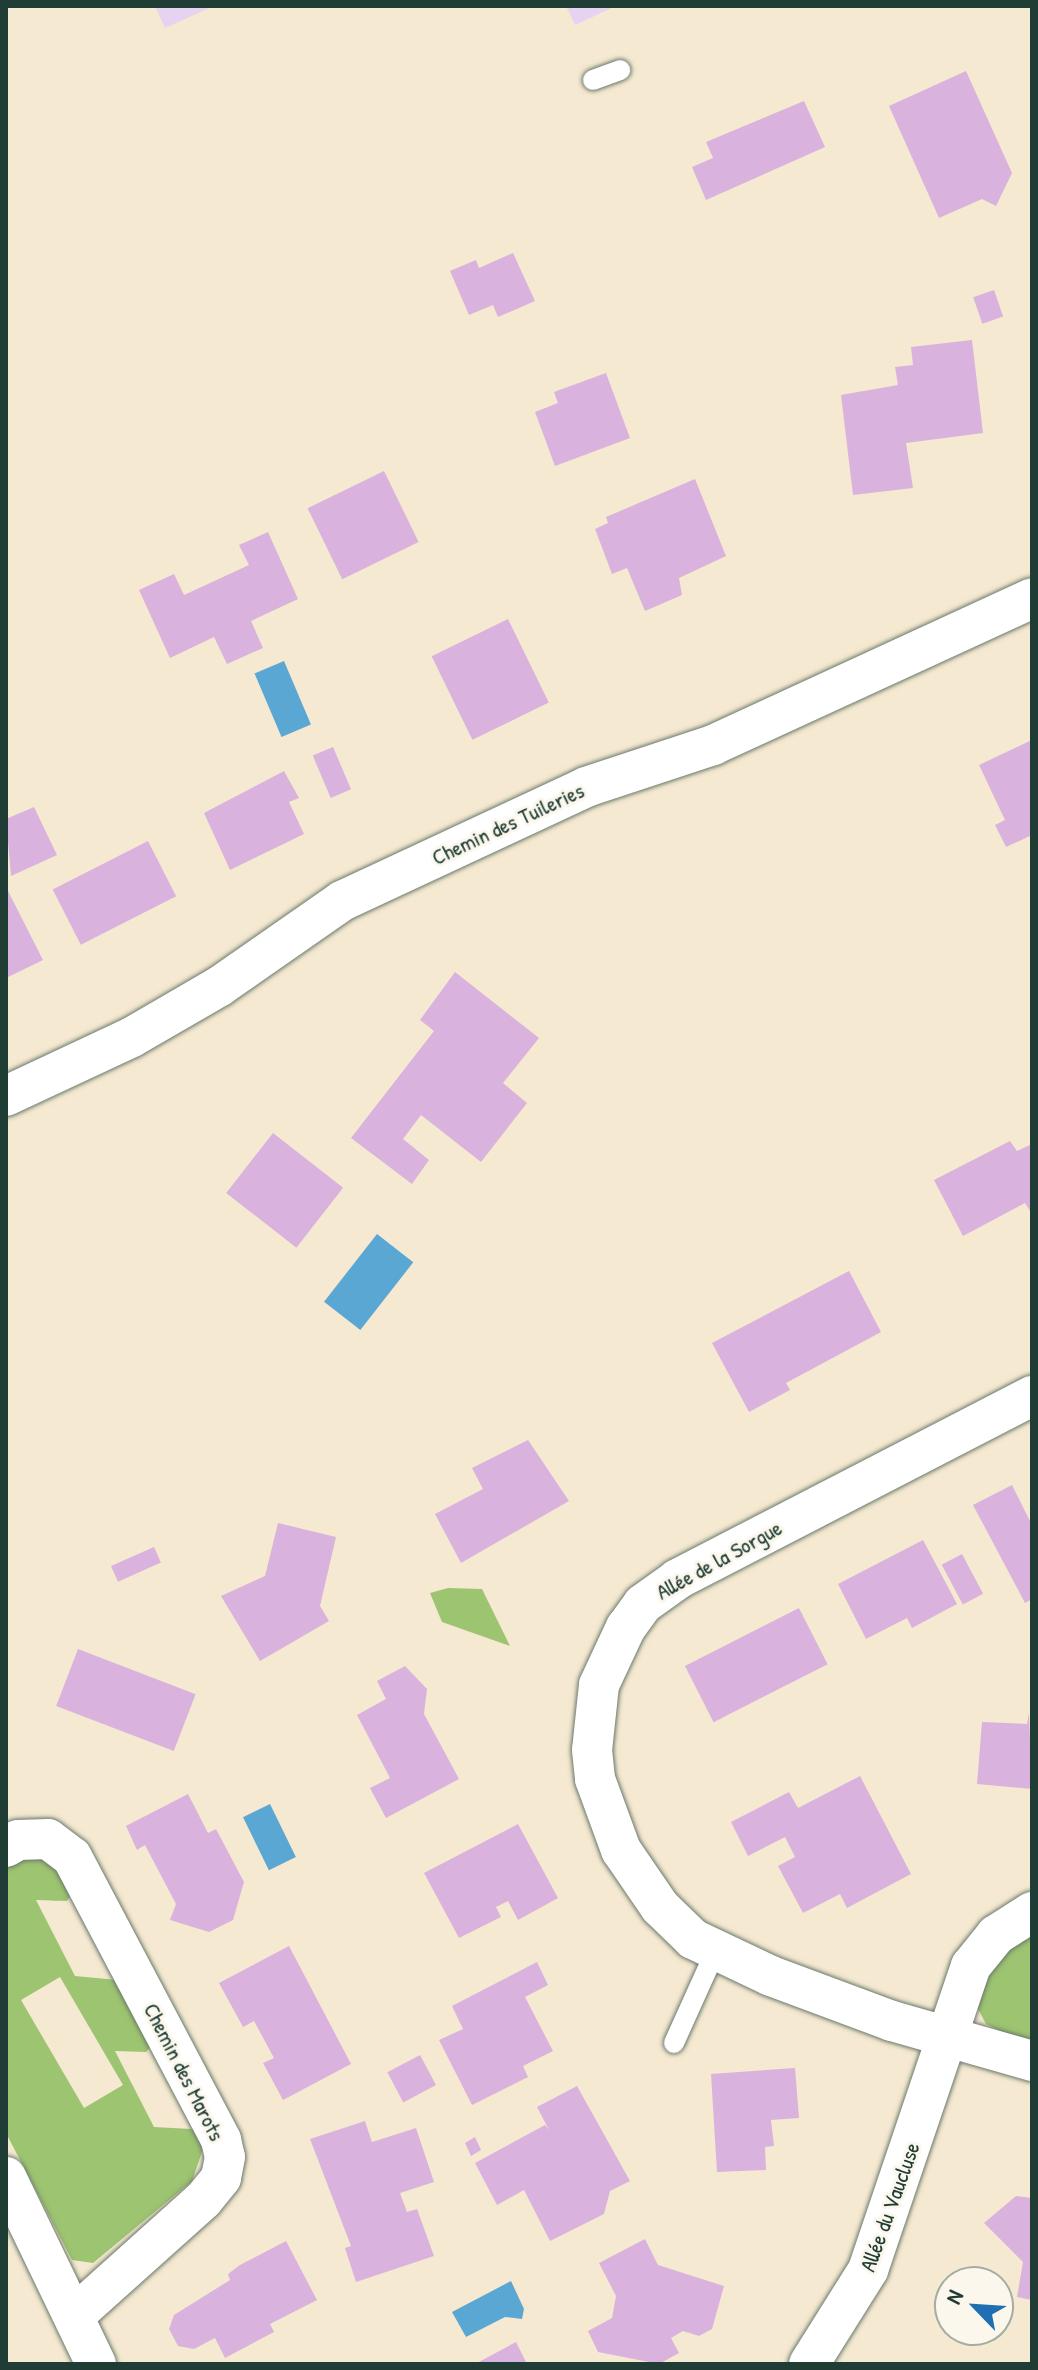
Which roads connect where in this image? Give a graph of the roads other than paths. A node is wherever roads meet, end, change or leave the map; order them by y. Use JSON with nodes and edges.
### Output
{"nodes":[{"id":1,"x":620,"y":70,"type":"dead end"},
{"id":2,"x":593,"y":80,"type":"dead end"},
{"id":3,"x":1032,"y":598,"type":"edge"},
{"id":4,"x":6,"y":1096,"type":"edge"},
{"id":5,"x":1032,"y":1396,"type":"edge"},
{"id":6,"x":6,"y":1847,"type":"edge"},
{"id":7,"x":1032,"y":1912,"type":"edge"},
{"id":8,"x":715,"y":1952,"type":"junction"},
{"id":9,"x":945,"y":2039,"type":"junction"},
{"id":10,"x":674,"y":2043,"type":"dead end"},
{"id":11,"x":1032,"y":2061,"type":"edge"},
{"id":12,"x":6,"y":2177,"type":"edge"},
{"id":13,"x":75,"y":2315,"type":"junction"},
{"id":14,"x":96,"y":2364,"type":"edge"},
{"id":15,"x":809,"y":2364,"type":"edge"}],
"edges":[{"from":1,"to":2,"type":"lane"},
{"from":3,"to":4,"type":"street","name":"Chemin des Tuileries"},
{"from":5,"to":8,"type":"street","name":"Allée de la Sorgue"},
{"from":6,"to":13,"type":"street","name":"Chemin des Marots"},
{"from":7,"to":9,"type":"street","name":"Allée du Vaucluse"},
{"from":8,"to":9,"type":"street","name":"Allée de la Sorgue"},
{"from":8,"to":10,"type":"lane"},
{"from":9,"to":11,"type":"street"},
{"from":9,"to":15,"type":"street","name":"Allée du Vaucluse"},
{"from":12,"to":13,"type":"street"},
{"from":13,"to":14,"type":"street"}]}
